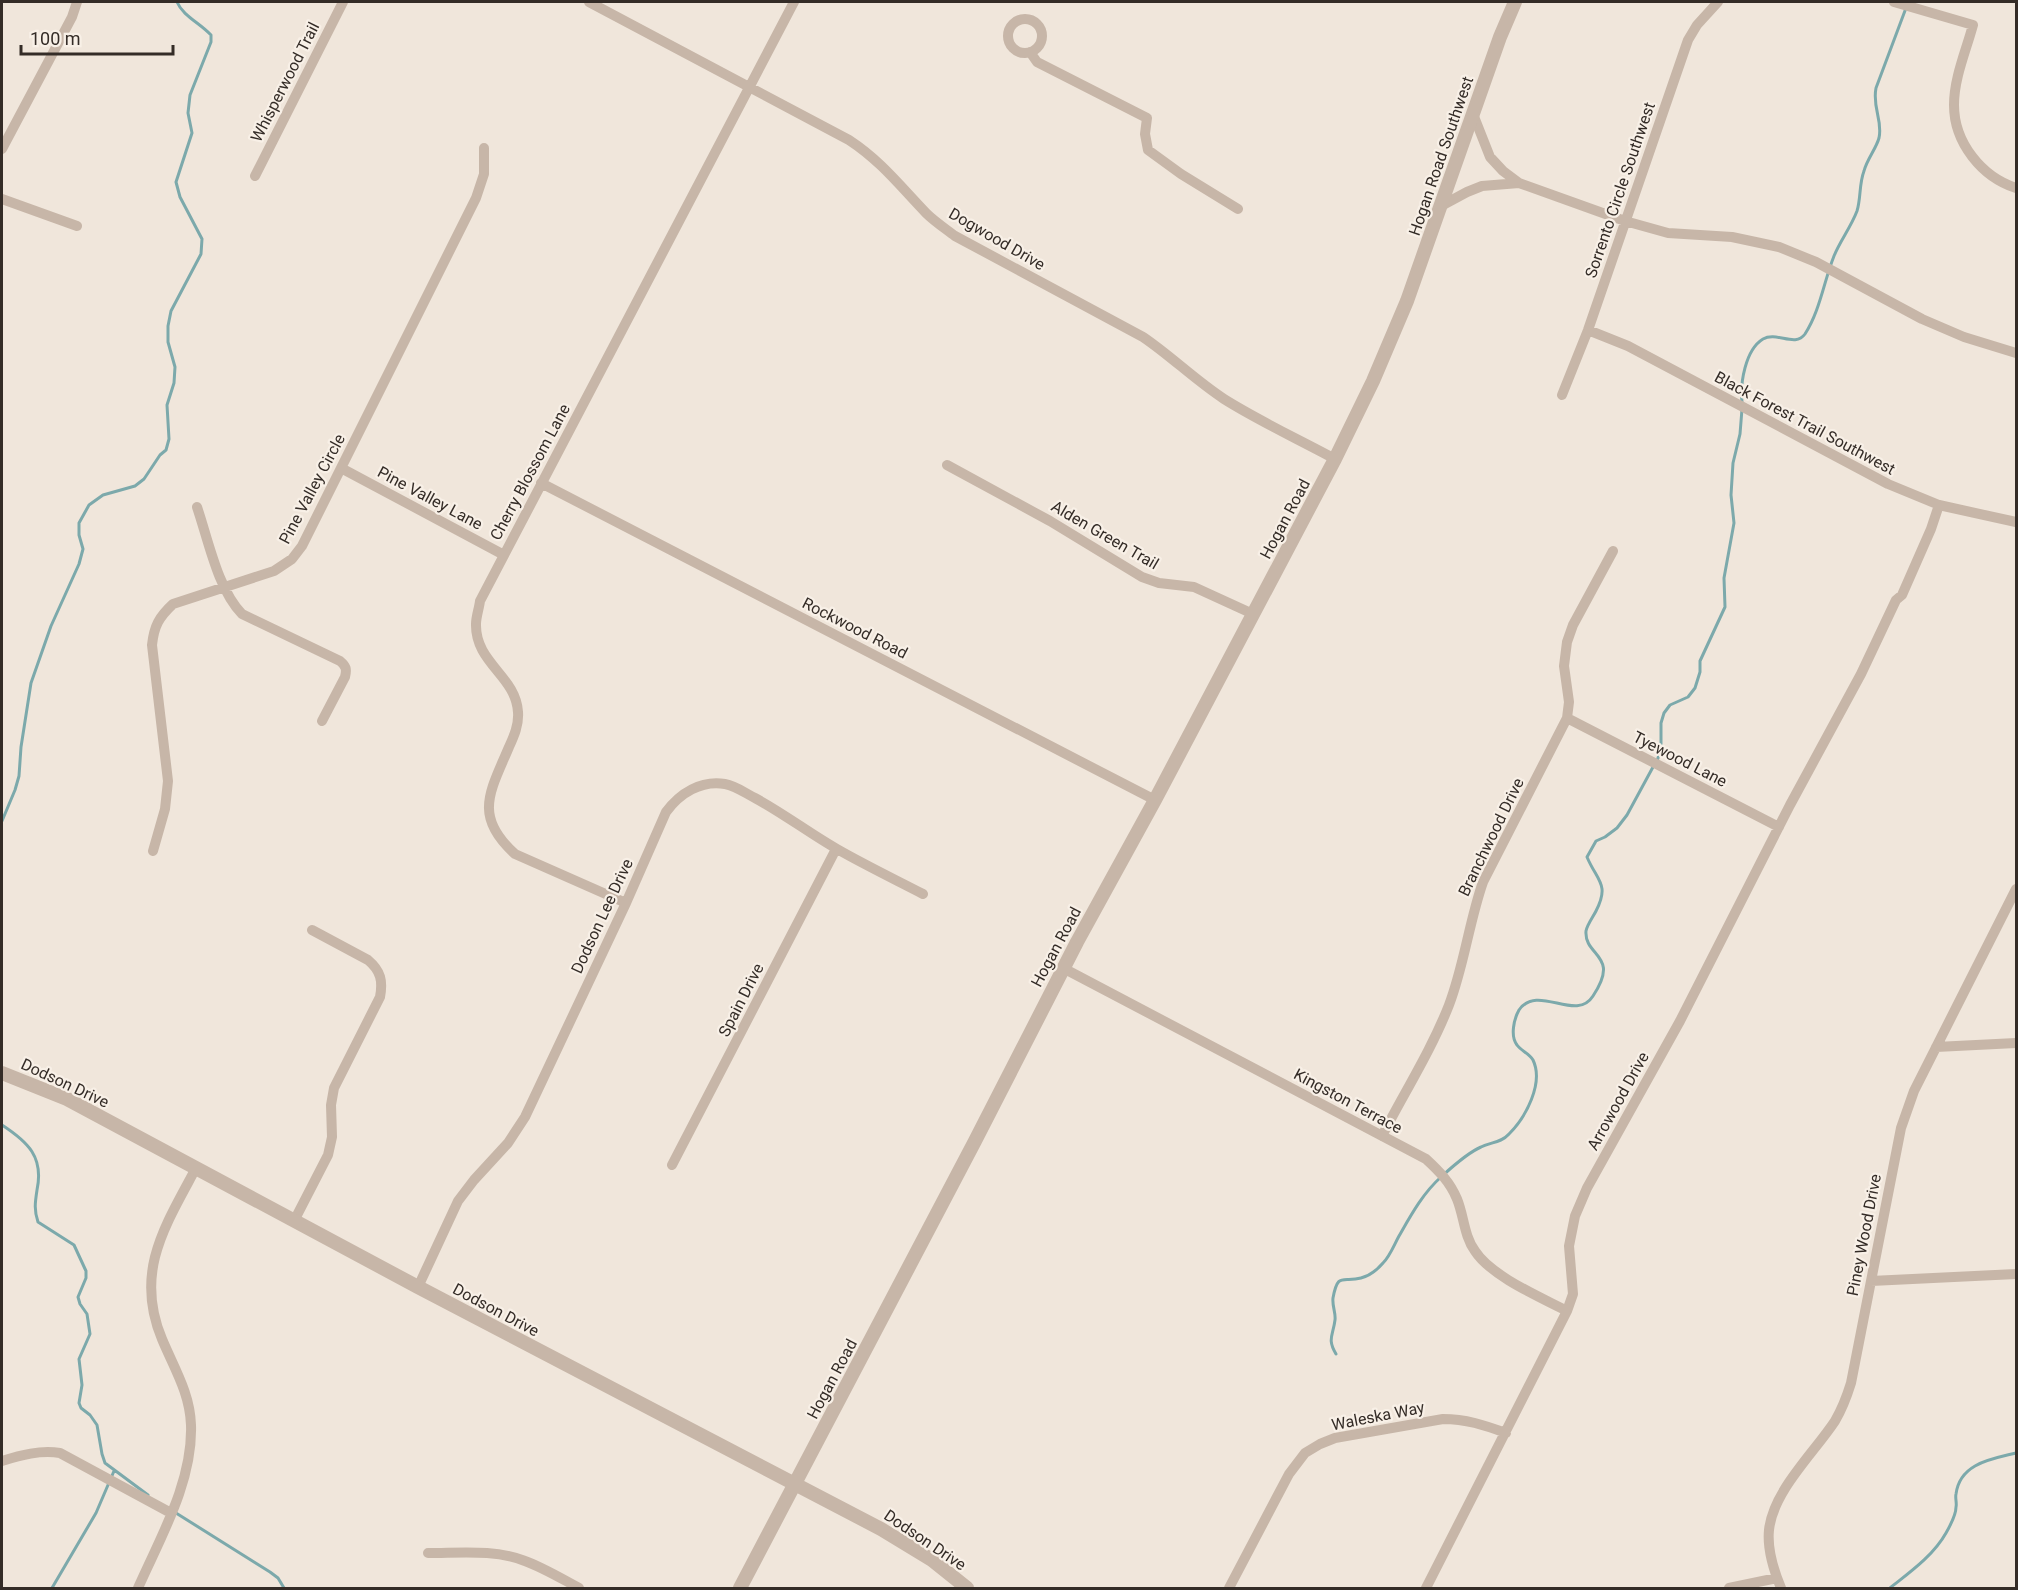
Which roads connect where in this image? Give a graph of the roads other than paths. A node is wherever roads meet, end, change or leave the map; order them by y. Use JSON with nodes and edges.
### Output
{"nodes":[{"id":1,"x":77,"y":2,"type":"edge"},
{"id":2,"x":343,"y":2,"type":"edge"},
{"id":3,"x":589,"y":2,"type":"edge"},
{"id":4,"x":794,"y":2,"type":"edge"},
{"id":5,"x":1515,"y":2,"type":"edge"},
{"id":6,"x":1718,"y":2,"type":"edge"},
{"id":7,"x":1896,"y":2,"type":"edge"},
{"id":8,"x":1030,"y":52,"type":"dead end"},
{"id":9,"x":750,"y":87,"type":"junction"},
{"id":10,"x":1473,"y":114,"type":"junction"},
{"id":11,"x":484,"y":148,"type":"dead end"},
{"id":12,"x":2,"y":150,"type":"edge"},
{"id":13,"x":255,"y":176,"type":"dead end"},
{"id":14,"x":1519,"y":183,"type":"junction"},
{"id":15,"x":2016,"y":188,"type":"edge"},
{"id":16,"x":2,"y":199,"type":"edge"},
{"id":17,"x":1442,"y":206,"type":"junction"},
{"id":18,"x":1238,"y":208,"type":"dead end"},
{"id":19,"x":1625,"y":221,"type":"junction"},
{"id":20,"x":77,"y":226,"type":"dead end"},
{"id":21,"x":1398,"y":321,"type":"joint"},
{"id":22,"x":1588,"y":330,"type":"junction"},
{"id":23,"x":2016,"y":353,"type":"edge"},
{"id":24,"x":1562,"y":395,"type":"dead end"},
{"id":25,"x":1335,"y":459,"type":"junction"},
{"id":26,"x":947,"y":465,"type":"dead end"},
{"id":27,"x":341,"y":468,"type":"junction"},
{"id":28,"x":542,"y":483,"type":"junction"},
{"id":29,"x":1939,"y":505,"type":"junction"},
{"id":30,"x":197,"y":507,"type":"dead end"},
{"id":31,"x":2016,"y":522,"type":"edge"},
{"id":32,"x":1613,"y":550,"type":"dead end"},
{"id":33,"x":504,"y":555,"type":"junction"},
{"id":34,"x":224,"y":587,"type":"junction"},
{"id":35,"x":1253,"y":614,"type":"junction"},
{"id":36,"x":1567,"y":718,"type":"junction"},
{"id":37,"x":322,"y":721,"type":"dead end"},
{"id":38,"x":1155,"y":800,"type":"junction"},
{"id":39,"x":1779,"y":827,"type":"junction"},
{"id":40,"x":836,"y":849,"type":"junction"},
{"id":41,"x":153,"y":852,"type":"dead end"},
{"id":42,"x":2016,"y":890,"type":"edge"},
{"id":43,"x":923,"y":894,"type":"dead end"},
{"id":44,"x":626,"y":903,"type":"junction"},
{"id":45,"x":312,"y":930,"type":"dead end"},
{"id":46,"x":1063,"y":968,"type":"junction"},
{"id":47,"x":2016,"y":1043,"type":"edge"},
{"id":48,"x":1936,"y":1047,"type":"junction"},
{"id":49,"x":2,"y":1073,"type":"edge"},
{"id":50,"x":1382,"y":1136,"type":"junction"},
{"id":51,"x":672,"y":1165,"type":"dead end"},
{"id":52,"x":196,"y":1168,"type":"junction"},
{"id":53,"x":294,"y":1221,"type":"junction"},
{"id":54,"x":2016,"y":1274,"type":"edge"},
{"id":55,"x":1870,"y":1281,"type":"junction"},
{"id":56,"x":418,"y":1287,"type":"junction"},
{"id":57,"x":1567,"y":1311,"type":"junction"},
{"id":58,"x":1506,"y":1433,"type":"junction"},
{"id":59,"x":2,"y":1461,"type":"edge"},
{"id":60,"x":795,"y":1484,"type":"junction"},
{"id":61,"x":171,"y":1513,"type":"junction"},
{"id":62,"x":428,"y":1553,"type":"dead end"},
{"id":63,"x":1779,"y":1583,"type":"edge"},
{"id":64,"x":138,"y":1588,"type":"edge"},
{"id":65,"x":579,"y":1588,"type":"edge"},
{"id":66,"x":740,"y":1588,"type":"edge"},
{"id":67,"x":967,"y":1588,"type":"edge"},
{"id":68,"x":1229,"y":1588,"type":"edge"},
{"id":69,"x":1426,"y":1588,"type":"edge"},
{"id":70,"x":1729,"y":1588,"type":"edge"}],
"edges":[{"from":1,"to":12,"type":"street"},
{"from":2,"to":13,"type":"street","name":"Whisperwood Trail"},
{"from":3,"to":9,"type":"street","name":"Dogwood Drive"},
{"from":4,"to":9,"type":"street","name":"Cherry Blossom Lane"},
{"from":5,"to":10,"type":"street","name":"Hogan Road Southwest"},
{"from":6,"to":19,"type":"street","name":"Sorrento Circle Southwest"},
{"from":7,"to":15,"type":"street"},
{"from":8,"to":18,"type":"street"},
{"from":9,"to":25,"type":"street","name":"Dogwood Drive"},
{"from":9,"to":28,"type":"street","name":"Cherry Blossom Lane"},
{"from":10,"to":14,"type":"street"},
{"from":10,"to":17,"type":"street","name":"Hogan Road Southwest"},
{"from":11,"to":27,"type":"street","name":"Pine Valley Circle"},
{"from":14,"to":17,"type":"street"},
{"from":14,"to":19,"type":"street"},
{"from":16,"to":20,"type":"street"},
{"from":17,"to":21,"type":"street","name":"Hogan Road Southwest"},
{"from":19,"to":22,"type":"street","name":"Sorrento Circle Southwest"},
{"from":19,"to":23,"type":"street"},
{"from":21,"to":25,"type":"street","name":"Hogan Road"},
{"from":22,"to":24,"type":"street","name":"Sorrento Circle Southwest"},
{"from":22,"to":29,"type":"street","name":"Black Forest Trail Southwest"},
{"from":25,"to":35,"type":"street","name":"Hogan Road"},
{"from":26,"to":35,"type":"street","name":"Alden Green Trail"},
{"from":27,"to":33,"type":"street","name":"Pine Valley Lane"},
{"from":27,"to":34,"type":"street","name":"Pine Valley Circle"},
{"from":28,"to":33,"type":"street","name":"Cherry Blossom Lane"},
{"from":28,"to":38,"type":"street","name":"Rockwood Road"},
{"from":29,"to":31,"type":"street","name":"Black Forest Trail Southwest"},
{"from":29,"to":39,"type":"street","name":"Arrowood Drive"},
{"from":30,"to":34,"type":"street"},
{"from":32,"to":36,"type":"street","name":"Branchwood Drive"},
{"from":33,"to":44,"type":"street","name":"Cherry Blossom Lane"},
{"from":34,"to":37,"type":"street"},
{"from":34,"to":41,"type":"street","name":"Pine Valley Circle"},
{"from":35,"to":38,"type":"street","name":"Hogan Road"},
{"from":36,"to":39,"type":"street","name":"Tyewood Lane"},
{"from":36,"to":50,"type":"street","name":"Branchwood Drive"},
{"from":38,"to":46,"type":"street","name":"Hogan Road"},
{"from":39,"to":57,"type":"street","name":"Arrowood Drive"},
{"from":40,"to":43,"type":"street","name":"Dodson Lee Drive"},
{"from":40,"to":44,"type":"street","name":"Dodson Lee Drive"},
{"from":40,"to":51,"type":"street","name":"Spain Drive"},
{"from":42,"to":48,"type":"street","name":"Piney Wood Drive"},
{"from":44,"to":56,"type":"street","name":"Dodson Lee Drive"},
{"from":45,"to":53,"type":"street"},
{"from":46,"to":50,"type":"street","name":"Kingston Terrace"},
{"from":46,"to":60,"type":"street","name":"Hogan Road"},
{"from":47,"to":48,"type":"street"},
{"from":48,"to":55,"type":"street","name":"Piney Wood Drive"},
{"from":49,"to":52,"type":"street","name":"Dodson Drive"},
{"from":50,"to":57,"type":"street","name":"Kingston Terrace"},
{"from":52,"to":53,"type":"street","name":"Dodson Drive"},
{"from":52,"to":61,"type":"street"},
{"from":53,"to":56,"type":"street","name":"Dodson Drive"},
{"from":54,"to":55,"type":"street"},
{"from":55,"to":63,"type":"street","name":"Piney Wood Drive"},
{"from":56,"to":60,"type":"street","name":"Dodson Drive"},
{"from":57,"to":58,"type":"street","name":"Arrowood Drive"},
{"from":58,"to":68,"type":"street","name":"Waleska Way"},
{"from":58,"to":69,"type":"street","name":"Arrowood Drive"},
{"from":59,"to":61,"type":"street"},
{"from":60,"to":66,"type":"street","name":"Hogan Road"},
{"from":60,"to":67,"type":"street","name":"Dodson Drive"},
{"from":61,"to":64,"type":"street"},
{"from":62,"to":65,"type":"street"},
{"from":63,"to":70,"type":"street"}]}
